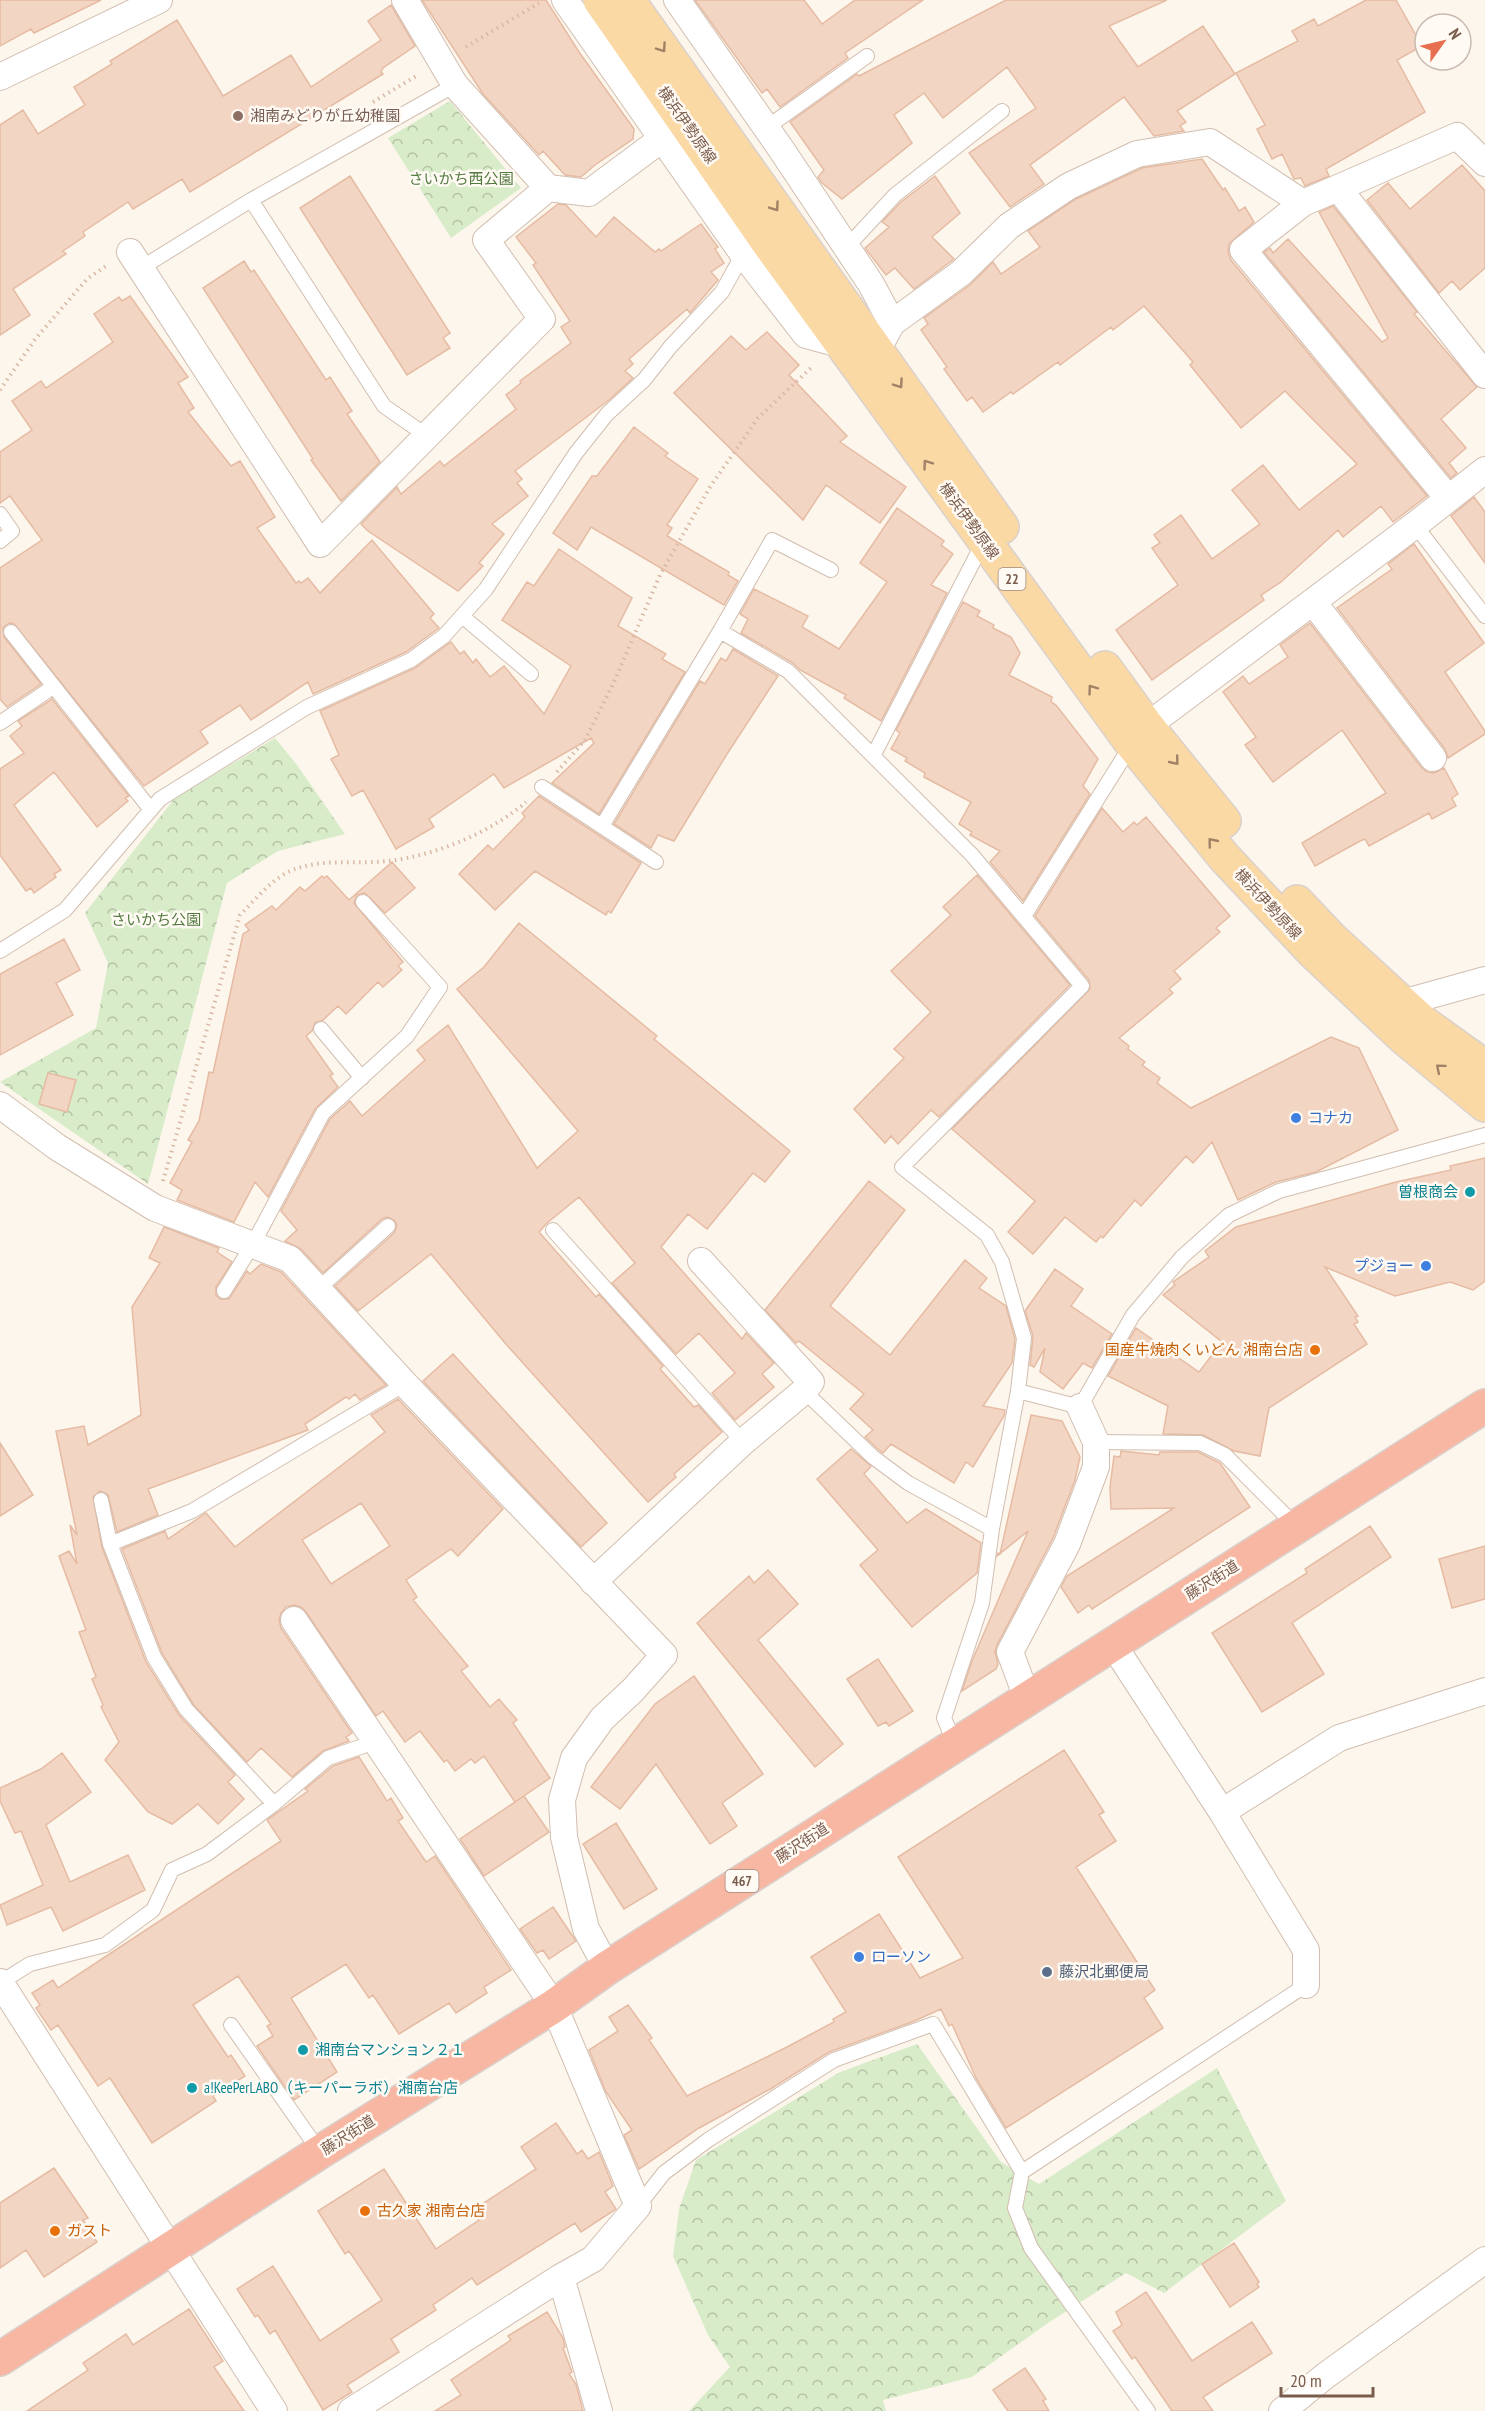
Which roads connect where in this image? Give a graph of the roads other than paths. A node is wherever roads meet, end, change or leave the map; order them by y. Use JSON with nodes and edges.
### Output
{"nodes":[{"id":1,"x":159,"y":0,"type":"edge"},
{"id":2,"x":405,"y":0,"type":"edge"},
{"id":3,"x":565,"y":0,"type":"edge"},
{"id":4,"x":600,"y":0,"type":"edge"},
{"id":5,"x":628,"y":0,"type":"edge"},
{"id":6,"x":677,"y":0,"type":"edge"},
{"id":7,"x":867,"y":56,"type":"dead end"},
{"id":8,"x":0,"y":77,"type":"edge"},
{"id":9,"x":455,"y":85,"type":"junction"},
{"id":10,"x":1002,"y":111,"type":"dead end"},
{"id":11,"x":766,"y":128,"type":"junction"},
{"id":12,"x":663,"y":138,"type":"junction"},
{"id":13,"x":1485,"y":163,"type":"edge"},
{"id":14,"x":548,"y":188,"type":"junction"},
{"id":15,"x":1338,"y":188,"type":"junction"},
{"id":16,"x":251,"y":200,"type":"junction"},
{"id":17,"x":1303,"y":204,"type":"junction"},
{"id":18,"x":846,"y":248,"type":"junction"},
{"id":19,"x":743,"y":254,"type":"junction"},
{"id":20,"x":135,"y":260,"type":"joint"},
{"id":21,"x":892,"y":323,"type":"junction"},
{"id":22,"x":843,"y":345,"type":"junction"},
{"id":23,"x":876,"y":352,"type":"junction"},
{"id":24,"x":1485,"y":375,"type":"edge"},
{"id":25,"x":427,"y":436,"type":"junction"},
{"id":26,"x":1485,"y":470,"type":"edge"},
{"id":27,"x":1448,"y":498,"type":"junction"},
{"id":28,"x":0,"y":514,"type":"edge"},
{"id":29,"x":1415,"y":525,"type":"junction"},
{"id":30,"x":0,"y":541,"type":"edge"},
{"id":31,"x":984,"y":541,"type":"junction"},
{"id":32,"x":831,"y":570,"type":"dead end"},
{"id":33,"x":1313,"y":602,"type":"junction"},
{"id":34,"x":462,"y":616,"type":"junction"},
{"id":35,"x":1485,"y":616,"type":"edge"},
{"id":36,"x":720,"y":631,"type":"junction"},
{"id":37,"x":11,"y":632,"type":"dead end"},
{"id":38,"x":531,"y":674,"type":"dead end"},
{"id":39,"x":53,"y":687,"type":"junction"},
{"id":40,"x":0,"y":723,"type":"edge"},
{"id":41,"x":1139,"y":735,"type":"junction"},
{"id":42,"x":873,"y":756,"type":"junction"},
{"id":43,"x":1433,"y":758,"type":"dead end"},
{"id":44,"x":542,"y":787,"type":"road end"},
{"id":45,"x":151,"y":810,"type":"junction"},
{"id":46,"x":602,"y":826,"type":"junction"},
{"id":47,"x":656,"y":862,"type":"dead end"},
{"id":48,"x":363,"y":902,"type":"dead end"},
{"id":49,"x":1024,"y":916,"type":"junction"},
{"id":50,"x":0,"y":951,"type":"edge"},
{"id":51,"x":1485,"y":980,"type":"edge"},
{"id":52,"x":1402,"y":1003,"type":"junction"},
{"id":53,"x":321,"y":1029,"type":"dead end"},
{"id":54,"x":1485,"y":1067,"type":"edge"},
{"id":55,"x":362,"y":1078,"type":"junction"},
{"id":56,"x":0,"y":1105,"type":"edge"},
{"id":57,"x":1485,"y":1105,"type":"edge"},
{"id":58,"x":1485,"y":1135,"type":"edge"},
{"id":59,"x":388,"y":1226,"type":"dead end"},
{"id":60,"x":553,"y":1230,"type":"dead end"},
{"id":61,"x":253,"y":1244,"type":"junction"},
{"id":62,"x":701,"y":1261,"type":"dead end"},
{"id":63,"x":318,"y":1289,"type":"junction"},
{"id":64,"x":224,"y":1292,"type":"dead end"},
{"id":65,"x":405,"y":1384,"type":"junction"},
{"id":66,"x":804,"y":1391,"type":"junction"},
{"id":67,"x":1018,"y":1391,"type":"junction"},
{"id":68,"x":1485,"y":1406,"type":"edge"},
{"id":69,"x":1080,"y":1407,"type":"junction"},
{"id":70,"x":743,"y":1442,"type":"junction"},
{"id":71,"x":1096,"y":1442,"type":"junction"},
{"id":72,"x":101,"y":1500,"type":"dead end"},
{"id":73,"x":1297,"y":1527,"type":"junction"},
{"id":74,"x":992,"y":1529,"type":"junction"},
{"id":75,"x":110,"y":1544,"type":"junction"},
{"id":76,"x":593,"y":1582,"type":"junction"},
{"id":77,"x":294,"y":1620,"type":"dead end"},
{"id":78,"x":1112,"y":1643,"type":"junction"},
{"id":79,"x":1485,"y":1691,"type":"edge"},
{"id":80,"x":1027,"y":1698,"type":"junction"},
{"id":81,"x":375,"y":1742,"type":"junction"},
{"id":82,"x":955,"y":1744,"type":"junction"},
{"id":83,"x":274,"y":1804,"type":"junction"},
{"id":84,"x":1222,"y":1812,"type":"junction"},
{"id":85,"x":608,"y":1968,"type":"junction"},
{"id":86,"x":1,"y":1982,"type":"edge"},
{"id":87,"x":1306,"y":1985,"type":"joint"},
{"id":88,"x":554,"y":2006,"type":"junction"},
{"id":89,"x":231,"y":2025,"type":"dead end"},
{"id":90,"x":320,"y":2152,"type":"junction"},
{"id":91,"x":1022,"y":2172,"type":"junction"},
{"id":92,"x":638,"y":2205,"type":"junction"},
{"id":93,"x":170,"y":2250,"type":"junction"},
{"id":94,"x":1485,"y":2260,"type":"edge"},
{"id":95,"x":561,"y":2277,"type":"junction"},
{"id":96,"x":0,"y":2359,"type":"edge"},
{"id":97,"x":274,"y":2411,"type":"edge"},
{"id":98,"x":351,"y":2411,"type":"edge"},
{"id":99,"x":599,"y":2411,"type":"edge"},
{"id":100,"x":1148,"y":2411,"type":"edge"},
{"id":101,"x":1282,"y":2411,"type":"edge"}],
"edges":[{"from":1,"to":8,"type":"street"},
{"from":2,"to":9,"type":"street"},
{"from":3,"to":12,"type":"street"},
{"from":4,"to":22,"type":"main road","name":"横浜伊勢原線","number":"22"},
{"from":5,"to":23,"type":"main road","name":"横浜伊勢原線","number":"22","one_way":true},
{"from":6,"to":11,"type":"street"},
{"from":7,"to":11,"type":"lane"},
{"from":9,"to":14,"type":"street"},
{"from":9,"to":16,"type":"lane"},
{"from":10,"to":18,"type":"lane"},
{"from":11,"to":18,"type":"street"},
{"from":12,"to":14,"type":"street"},
{"from":12,"to":19,"type":"street"},
{"from":13,"to":15,"type":"street"},
{"from":14,"to":25,"type":"street"},
{"from":15,"to":17,"type":"street"},
{"from":15,"to":24,"type":"street"},
{"from":16,"to":20,"type":"lane"},
{"from":16,"to":25,"type":"lane"},
{"from":17,"to":21,"type":"street"},
{"from":17,"to":27,"type":"street"},
{"from":18,"to":21,"type":"street"},
{"from":19,"to":22,"type":"street"},
{"from":19,"to":34,"type":"lane"},
{"from":20,"to":25,"type":"street"},
{"from":21,"to":23,"type":"street"},
{"from":31,"to":22,"type":"main road","name":"横浜伊勢原線","number":"22","one_way":true},
{"from":23,"to":41,"type":"main road","name":"横浜伊勢原線","number":"22","one_way":true},
{"from":26,"to":27,"type":"street"},
{"from":27,"to":29,"type":"street"},
{"from":28,"to":30,"type":"lane"},
{"from":29,"to":33,"type":"street"},
{"from":29,"to":35,"type":"lane"},
{"from":41,"to":31,"type":"main road","name":"横浜伊勢原線","number":"22","one_way":true},
{"from":31,"to":42,"type":"lane"},
{"from":32,"to":36,"type":"lane"},
{"from":33,"to":41,"type":"street"},
{"from":33,"to":43,"type":"street"},
{"from":34,"to":38,"type":"lane"},
{"from":34,"to":45,"type":"lane"},
{"from":36,"to":42,"type":"lane"},
{"from":36,"to":46,"type":"lane"},
{"from":37,"to":39,"type":"lane"},
{"from":39,"to":40,"type":"lane"},
{"from":39,"to":45,"type":"lane"},
{"from":41,"to":49,"type":"lane"},
{"from":41,"to":52,"type":"main road","name":"横浜伊勢原線","number":"22","one_way":true},
{"from":57,"to":41,"type":"main road","name":"横浜伊勢原線","number":"22","one_way":true},
{"from":42,"to":49,"type":"lane"},
{"from":44,"to":46,"type":"lane"},
{"from":45,"to":50,"type":"lane"},
{"from":46,"to":47,"type":"lane"},
{"from":48,"to":55,"type":"lane"},
{"from":49,"to":67,"type":"lane"},
{"from":51,"to":52,"type":"street"},
{"from":52,"to":54,"type":"main road","name":"横浜伊勢原線","number":"22"},
{"from":53,"to":55,"type":"lane"},
{"from":55,"to":61,"type":"lane"},
{"from":56,"to":61,"type":"street"},
{"from":58,"to":69,"type":"lane"},
{"from":59,"to":63,"type":"lane"},
{"from":60,"to":70,"type":"lane"},
{"from":61,"to":63,"type":"street"},
{"from":61,"to":64,"type":"lane"},
{"from":62,"to":66,"type":"street"},
{"from":63,"to":65,"type":"street"},
{"from":65,"to":75,"type":"lane"},
{"from":65,"to":76,"type":"street"},
{"from":66,"to":70,"type":"street"},
{"from":66,"to":74,"type":"lane"},
{"from":67,"to":69,"type":"lane"},
{"from":67,"to":74,"type":"lane"},
{"from":68,"to":73,"type":"highway","name":"藤沢街道","number":"467"},
{"from":69,"to":71,"type":"street"},
{"from":70,"to":76,"type":"street"},
{"from":71,"to":73,"type":"lane"},
{"from":71,"to":80,"type":"street"},
{"from":72,"to":75,"type":"lane"},
{"from":73,"to":78,"type":"highway","name":"藤沢街道","number":"467"},
{"from":74,"to":82,"type":"lane"},
{"from":75,"to":83,"type":"lane"},
{"from":76,"to":85,"type":"street"},
{"from":77,"to":81,"type":"street"},
{"from":78,"to":80,"type":"highway","name":"藤沢街道","number":"467"},
{"from":78,"to":84,"type":"street"},
{"from":79,"to":84,"type":"street"},
{"from":80,"to":82,"type":"highway","name":"藤沢街道","number":"467"},
{"from":81,"to":83,"type":"lane"},
{"from":81,"to":88,"type":"street"},
{"from":82,"to":85,"type":"highway","name":"藤沢街道","number":"467"},
{"from":83,"to":86,"type":"lane"},
{"from":84,"to":87,"type":"street"},
{"from":85,"to":88,"type":"highway","name":"藤沢街道","number":"467"},
{"from":86,"to":93,"type":"street"},
{"from":87,"to":91,"type":"lane"},
{"from":88,"to":90,"type":"highway","name":"藤沢街道","number":"467"},
{"from":88,"to":92,"type":"street"},
{"from":89,"to":90,"type":"lane"},
{"from":90,"to":93,"type":"highway","name":"藤沢街道","number":"467"},
{"from":91,"to":92,"type":"lane"},
{"from":91,"to":100,"type":"lane"},
{"from":92,"to":95,"type":"street"},
{"from":93,"to":96,"type":"highway","name":"藤沢街道","number":"467"},
{"from":93,"to":97,"type":"street"},
{"from":94,"to":101,"type":"street"},
{"from":95,"to":98,"type":"street"},
{"from":95,"to":99,"type":"street"}]}
